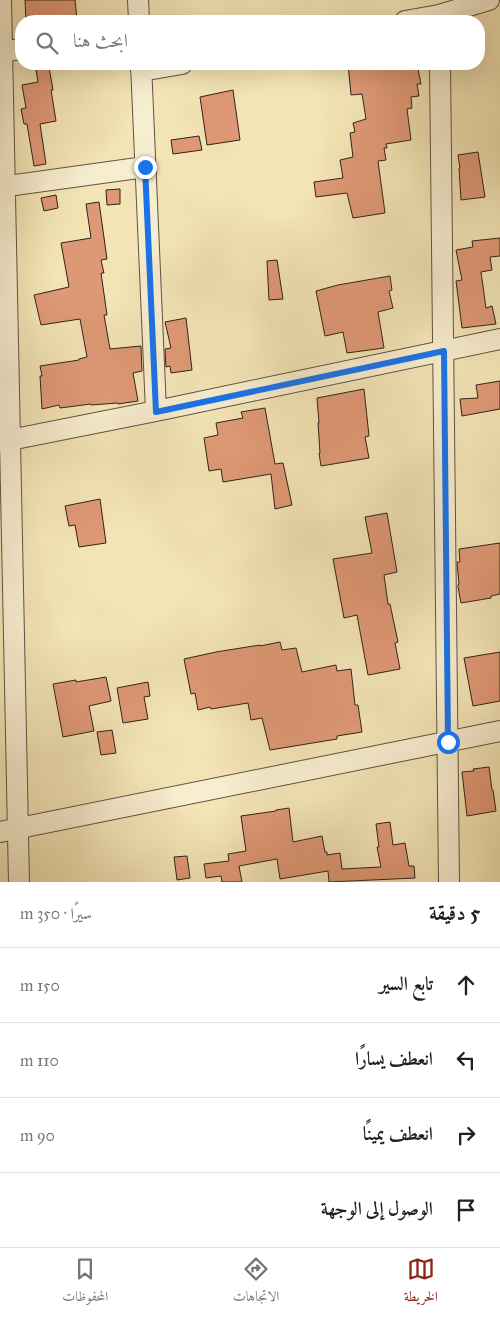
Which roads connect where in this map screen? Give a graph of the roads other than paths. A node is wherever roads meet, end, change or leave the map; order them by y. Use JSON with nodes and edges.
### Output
{"nodes":[{"id":1,"x":0,"y":0,"type":"edge"},
{"id":2,"x":138,"y":0,"type":"edge"},
{"id":3,"x":489,"y":0,"type":"edge"},
{"id":4,"x":139,"y":15,"type":"edge"},
{"id":5,"x":447,"y":15,"type":"edge"},
{"id":6,"x":15,"y":51,"type":"edge"},
{"id":7,"x":1,"y":52,"type":"edge"},
{"id":8,"x":141,"y":70,"type":"edge"},
{"id":9,"x":440,"y":70,"type":"edge"},
{"id":10,"x":145,"y":167,"type":"junction"},
{"id":11,"x":2,"y":187,"type":"edge"},
{"id":12,"x":500,"y":339,"type":"edge"},
{"id":13,"x":444,"y":351,"type":"junction"},
{"id":14,"x":156,"y":412,"type":"junction"},
{"id":15,"x":5,"y":442,"type":"edge"},
{"id":16,"x":500,"y":732,"type":"edge"},
{"id":17,"x":448,"y":742,"type":"junction"},
{"id":18,"x":9,"y":830,"type":"edge"},
{"id":19,"x":19,"y":882,"type":"edge"},
{"id":20,"x":450,"y":882,"type":"edge"}],
"edges":[{"from":1,"to":7,"type":"street"},
{"from":2,"to":4,"type":"street"},
{"from":3,"to":5,"type":"street"},
{"from":6,"to":7,"type":"street"},
{"from":7,"to":11,"type":"street"},
{"from":8,"to":10,"type":"street"},
{"from":9,"to":13,"type":"street"},
{"from":10,"to":11,"type":"street"},
{"from":10,"to":14,"type":"street"},
{"from":11,"to":15,"type":"street"},
{"from":12,"to":13,"type":"street"},
{"from":13,"to":14,"type":"street"},
{"from":13,"to":17,"type":"street"},
{"from":14,"to":15,"type":"street"},
{"from":15,"to":18,"type":"street"},
{"from":16,"to":17,"type":"street"},
{"from":17,"to":18,"type":"street"},
{"from":17,"to":20,"type":"street"},
{"from":18,"to":19,"type":"street"}]}
